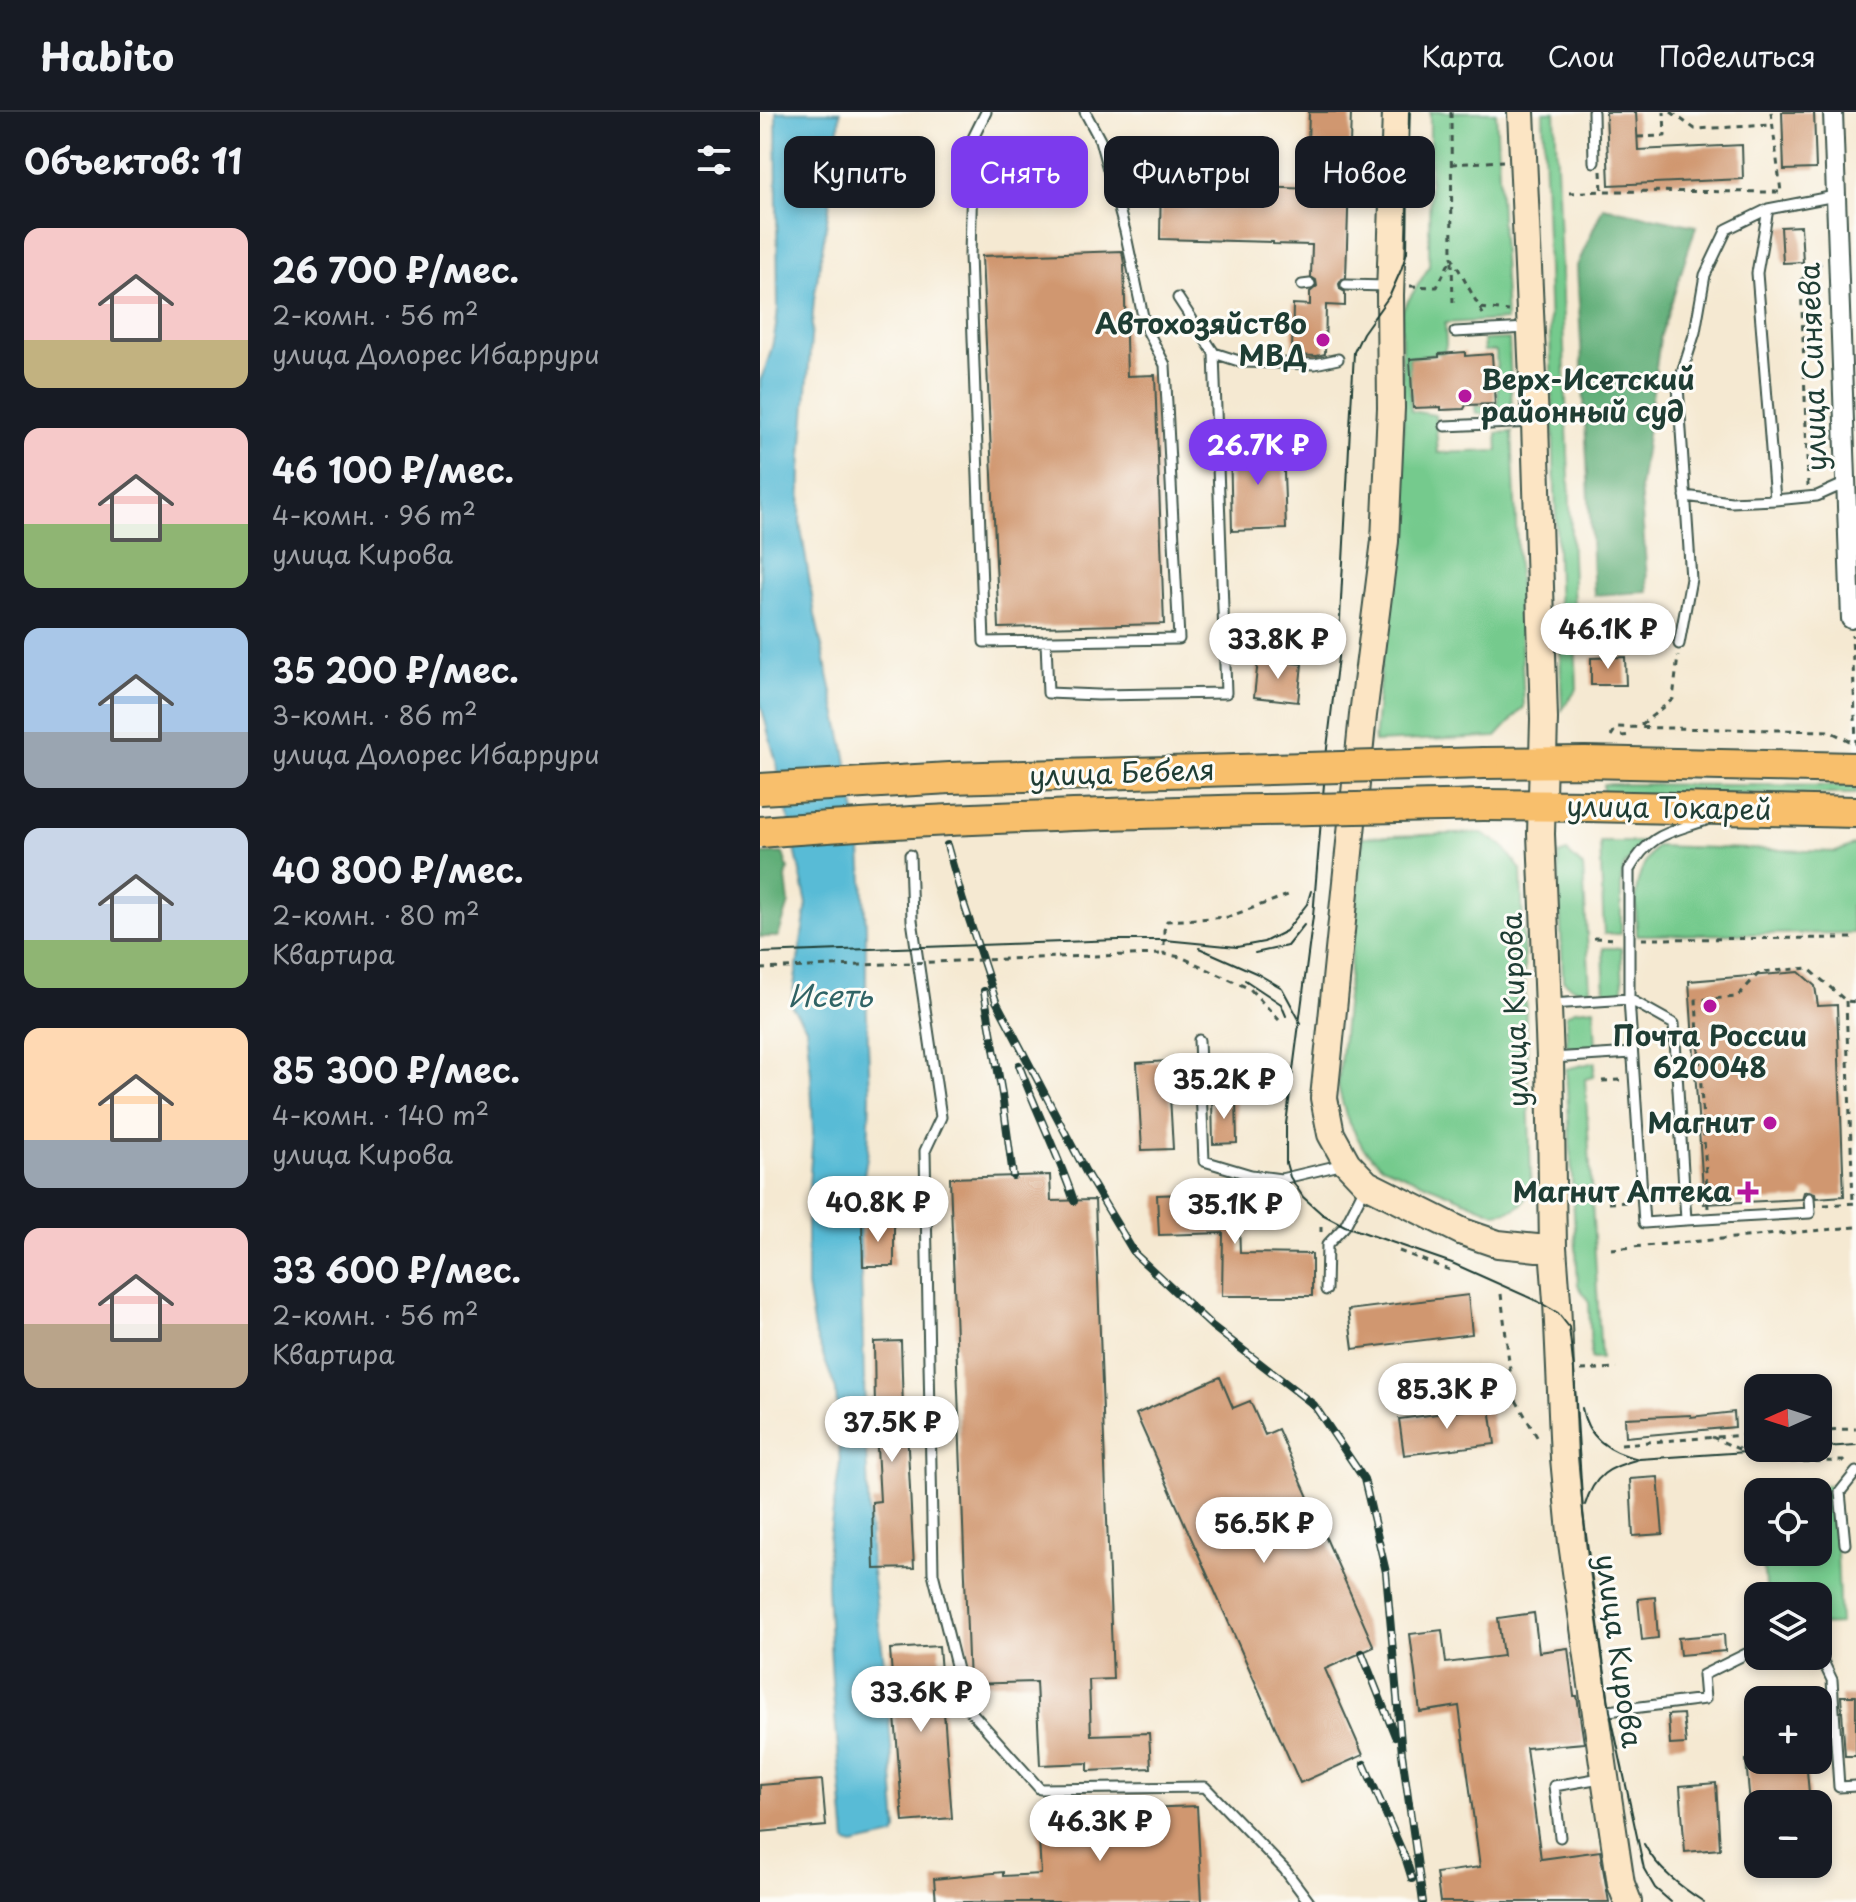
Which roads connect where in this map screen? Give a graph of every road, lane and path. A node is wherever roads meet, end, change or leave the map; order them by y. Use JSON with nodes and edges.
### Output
{"nodes":[{"id":1,"x":986,"y":112,"type":"edge"},
{"id":2,"x":1085,"y":112,"type":"edge"},
{"id":3,"x":1396,"y":112,"type":"edge"},
{"id":4,"x":1451,"y":112,"type":"edge"},
{"id":5,"x":1521,"y":112,"type":"edge"},
{"id":6,"x":1593,"y":112,"type":"edge"},
{"id":7,"x":1664,"y":112,"type":"edge"},
{"id":8,"x":1671,"y":112,"type":"edge"},
{"id":9,"x":1771,"y":112,"type":"edge"},
{"id":10,"x":1833,"y":112,"type":"edge"},
{"id":11,"x":1772,"y":125,"type":"junction"},
{"id":12,"x":1638,"y":137,"type":"dead end"},
{"id":13,"x":1503,"y":161,"type":"dead end"},
{"id":14,"x":1594,"y":162,"type":"dead end"},
{"id":15,"x":1451,"y":164,"type":"junction"},
{"id":16,"x":1602,"y":185,"type":"dead end"},
{"id":17,"x":1602,"y":191,"type":"junction"},
{"id":18,"x":1569,"y":193,"type":"dead end"},
{"id":19,"x":1835,"y":196,"type":"junction"},
{"id":20,"x":1768,"y":209,"type":"junction"},
{"id":21,"x":1837,"y":251,"type":"junction"},
{"id":22,"x":1452,"y":257,"type":"junction"},
{"id":23,"x":1346,"y":285,"type":"dead end"},
{"id":24,"x":1391,"y":286,"type":"junction"},
{"id":25,"x":1178,"y":298,"type":"dead end"},
{"id":26,"x":1453,"y":305,"type":"dead end"},
{"id":27,"x":1481,"y":308,"type":"junction"},
{"id":28,"x":1522,"y":320,"type":"junction"},
{"id":29,"x":1487,"y":321,"type":"dead end"},
{"id":30,"x":1455,"y":332,"type":"dead end"},
{"id":31,"x":1214,"y":353,"type":"junction"},
{"id":32,"x":1338,"y":359,"type":"dead end"},
{"id":33,"x":1535,"y":422,"type":"junction"},
{"id":34,"x":1445,"y":426,"type":"dead end"},
{"id":35,"x":1846,"y":483,"type":"junction"},
{"id":36,"x":1685,"y":496,"type":"junction"},
{"id":37,"x":1808,"y":497,"type":"junction"},
{"id":38,"x":1775,"y":500,"type":"junction"},
{"id":39,"x":1851,"y":619,"type":"joint"},
{"id":40,"x":1046,"y":641,"type":"junction"},
{"id":41,"x":1679,"y":644,"type":"joint"},
{"id":42,"x":1639,"y":727,"type":"junction"},
{"id":43,"x":1632,"y":735,"type":"dead end"},
{"id":44,"x":1611,"y":736,"type":"dead end"},
{"id":45,"x":1621,"y":736,"type":"dead end"},
{"id":46,"x":1484,"y":763,"type":"joint"},
{"id":47,"x":1543,"y":763,"type":"junction"},
{"id":48,"x":1856,"y":768,"type":"edge"},
{"id":49,"x":760,"y":789,"type":"edge"},
{"id":50,"x":1483,"y":805,"type":"joint"},
{"id":51,"x":1542,"y":805,"type":"junction"},
{"id":52,"x":1737,"y":809,"type":"junction"},
{"id":53,"x":1856,"y":812,"type":"edge"},
{"id":54,"x":760,"y":832,"type":"edge"},
{"id":55,"x":910,"y":855,"type":"dead end"},
{"id":56,"x":1288,"y":895,"type":"dead end"},
{"id":57,"x":1594,"y":938,"type":"dead end"},
{"id":58,"x":1856,"y":938,"type":"edge"},
{"id":59,"x":1628,"y":940,"type":"junction"},
{"id":60,"x":1164,"y":954,"type":"junction"},
{"id":61,"x":760,"y":969,"type":"edge"},
{"id":62,"x":1629,"y":999,"type":"junction"},
{"id":63,"x":1846,"y":1001,"type":"junction"},
{"id":64,"x":1856,"y":1002,"type":"edge"},
{"id":65,"x":1548,"y":1004,"type":"junction"},
{"id":66,"x":1279,"y":1020,"type":"dead end"},
{"id":67,"x":1199,"y":1040,"type":"dead end"},
{"id":68,"x":1632,"y":1053,"type":"junction"},
{"id":69,"x":1550,"y":1058,"type":"junction"},
{"id":70,"x":1621,"y":1080,"type":"dead end"},
{"id":71,"x":1602,"y":1081,"type":"dead end"},
{"id":72,"x":1347,"y":1163,"type":"junction"},
{"id":73,"x":1367,"y":1184,"type":"junction"},
{"id":74,"x":1809,"y":1198,"type":"dead end"},
{"id":75,"x":1624,"y":1202,"type":"dead end"},
{"id":76,"x":1608,"y":1203,"type":"dead end"},
{"id":77,"x":1854,"y":1203,"type":"edge"},
{"id":78,"x":1820,"y":1205,"type":"dead end"},
{"id":79,"x":1709,"y":1209,"type":"dead end"},
{"id":80,"x":1686,"y":1220,"type":"junction"},
{"id":81,"x":1856,"y":1227,"type":"edge"},
{"id":82,"x":1553,"y":1247,"type":"junction"},
{"id":83,"x":1611,"y":1249,"type":"dead end"},
{"id":84,"x":1399,"y":1251,"type":"dead end"},
{"id":85,"x":1455,"y":1272,"type":"dead end"},
{"id":86,"x":1326,"y":1290,"type":"dead end"},
{"id":87,"x":1501,"y":1294,"type":"dead end"},
{"id":88,"x":1856,"y":1429,"type":"edge"},
{"id":89,"x":1832,"y":1430,"type":"edge"},
{"id":90,"x":1744,"y":1435,"type":"edge"},
{"id":91,"x":1712,"y":1437,"type":"junction"},
{"id":92,"x":1621,"y":1444,"type":"dead end"},
{"id":93,"x":1544,"y":1448,"type":"dead end"},
{"id":94,"x":1856,"y":1461,"type":"edge"},
{"id":95,"x":1856,"y":1472,"type":"edge"},
{"id":96,"x":1845,"y":1544,"type":"dead end"},
{"id":97,"x":1744,"y":1655,"type":"edge"},
{"id":98,"x":1827,"y":1670,"type":"edge"},
{"id":99,"x":1596,"y":1713,"type":"junction"},
{"id":100,"x":1605,"y":1777,"type":"junction"},
{"id":101,"x":1856,"y":1786,"type":"edge"},
{"id":102,"x":1560,"y":1837,"type":"dead end"},
{"id":103,"x":1309,"y":1902,"type":"edge"},
{"id":104,"x":1628,"y":1902,"type":"edge"}],
"edges":[{"from":1,"to":40,"type":"lane"},
{"from":2,"to":40,"type":"lane"},
{"from":3,"to":24,"type":"main road"},
{"from":4,"to":15,"type":"path"},
{"from":5,"to":28,"type":"main road","name":"улица Кирова"},
{"from":6,"to":14,"type":"lane"},
{"from":7,"to":12,"type":"path"},
{"from":8,"to":11,"type":"path"},
{"from":9,"to":11,"type":"path"},
{"from":10,"to":19,"type":"street","name":"улица Синяева"},
{"from":11,"to":17,"type":"path"},
{"from":13,"to":15,"type":"path"},
{"from":15,"to":22,"type":"path"},
{"from":16,"to":17,"type":"path"},
{"from":17,"to":18,"type":"path"},
{"from":19,"to":20,"type":"lane"},
{"from":19,"to":21,"type":"street","name":"улица Синяева"},
{"from":20,"to":36,"type":"lane"},
{"from":20,"to":38,"type":"lane"},
{"from":21,"to":35,"type":"street","name":"улица Синяева"},
{"from":21,"to":37,"type":"path"},
{"from":22,"to":24,"type":"path"},
{"from":22,"to":26,"type":"path"},
{"from":22,"to":27,"type":"path"},
{"from":23,"to":24,"type":"lane"},
{"from":24,"to":72,"type":"main road"},
{"from":25,"to":31,"type":"lane"},
{"from":27,"to":28,"type":"path"},
{"from":27,"to":29,"type":"path"},
{"from":28,"to":30,"type":"lane"},
{"from":28,"to":33,"type":"main road","name":"улица Кирова"},
{"from":31,"to":32,"type":"lane"},
{"from":31,"to":40,"type":"lane"},
{"from":33,"to":34,"type":"lane"},
{"from":33,"to":47,"type":"main road","name":"улица Кирова"},
{"from":35,"to":37,"type":"lane"},
{"from":35,"to":39,"type":"street","name":"улица Синяева"},
{"from":36,"to":38,"type":"lane"},
{"from":36,"to":41,"type":"lane"},
{"from":37,"to":38,"type":"lane"},
{"from":39,"to":42,"type":"path"},
{"from":41,"to":42,"type":"path"},
{"from":42,"to":44,"type":"path"},
{"from":43,"to":45,"type":"path"},
{"from":46,"to":47,"type":"main road","name":"улица Токарей"},
{"from":46,"to":49,"type":"main road","name":"улица Бебеля","bridge":true},
{"from":47,"to":48,"type":"main road","name":"улица Токарей"},
{"from":47,"to":51,"type":"main road","name":"улица Кирова"},
{"from":50,"to":51,"type":"main road","name":"улица Токарей"},
{"from":50,"to":54,"type":"main road","name":"улица Бебеля","bridge":true},
{"from":51,"to":52,"type":"main road","name":"улица Токарей"},
{"from":51,"to":65,"type":"main road","name":"улица Кирова"},
{"from":52,"to":53,"type":"main road","name":"улица Токарей"},
{"from":52,"to":59,"type":"lane"},
{"from":55,"to":103,"type":"lane"},
{"from":56,"to":60,"type":"path"},
{"from":57,"to":59,"type":"path"},
{"from":58,"to":59,"type":"path"},
{"from":59,"to":62,"type":"lane"},
{"from":60,"to":61,"type":"path","bridge":true},
{"from":60,"to":66,"type":"path"},
{"from":62,"to":65,"type":"lane"},
{"from":62,"to":68,"type":"lane"},
{"from":62,"to":80,"type":"lane"},
{"from":63,"to":64,"type":"path"},
{"from":63,"to":77,"type":"path"},
{"from":63,"to":79,"type":"path"},
{"from":65,"to":69,"type":"main road","name":"улица Кирова"},
{"from":67,"to":72,"type":"lane"},
{"from":68,"to":69,"type":"lane"},
{"from":68,"to":80,"type":"lane"},
{"from":69,"to":82,"type":"main road","name":"улица Кирова"},
{"from":70,"to":71,"type":"path"},
{"from":72,"to":73,"type":"main road"},
{"from":73,"to":82,"type":"main road"},
{"from":73,"to":86,"type":"lane"},
{"from":74,"to":80,"type":"lane"},
{"from":75,"to":76,"type":"path"},
{"from":77,"to":78,"type":"path"},
{"from":81,"to":83,"type":"path"},
{"from":82,"to":99,"type":"main road","name":"улица Кирова"},
{"from":84,"to":85,"type":"path"},
{"from":87,"to":93,"type":"path"},
{"from":88,"to":89,"type":"path"},
{"from":90,"to":91,"type":"path"},
{"from":91,"to":92,"type":"path"},
{"from":91,"to":94,"type":"path"},
{"from":95,"to":96,"type":"lane"},
{"from":97,"to":99,"type":"lane"},
{"from":98,"to":101,"type":"lane"},
{"from":99,"to":100,"type":"main road","name":"улица Кирова"},
{"from":100,"to":102,"type":"lane"},
{"from":100,"to":104,"type":"main road","name":"улица Кирова"}]}
